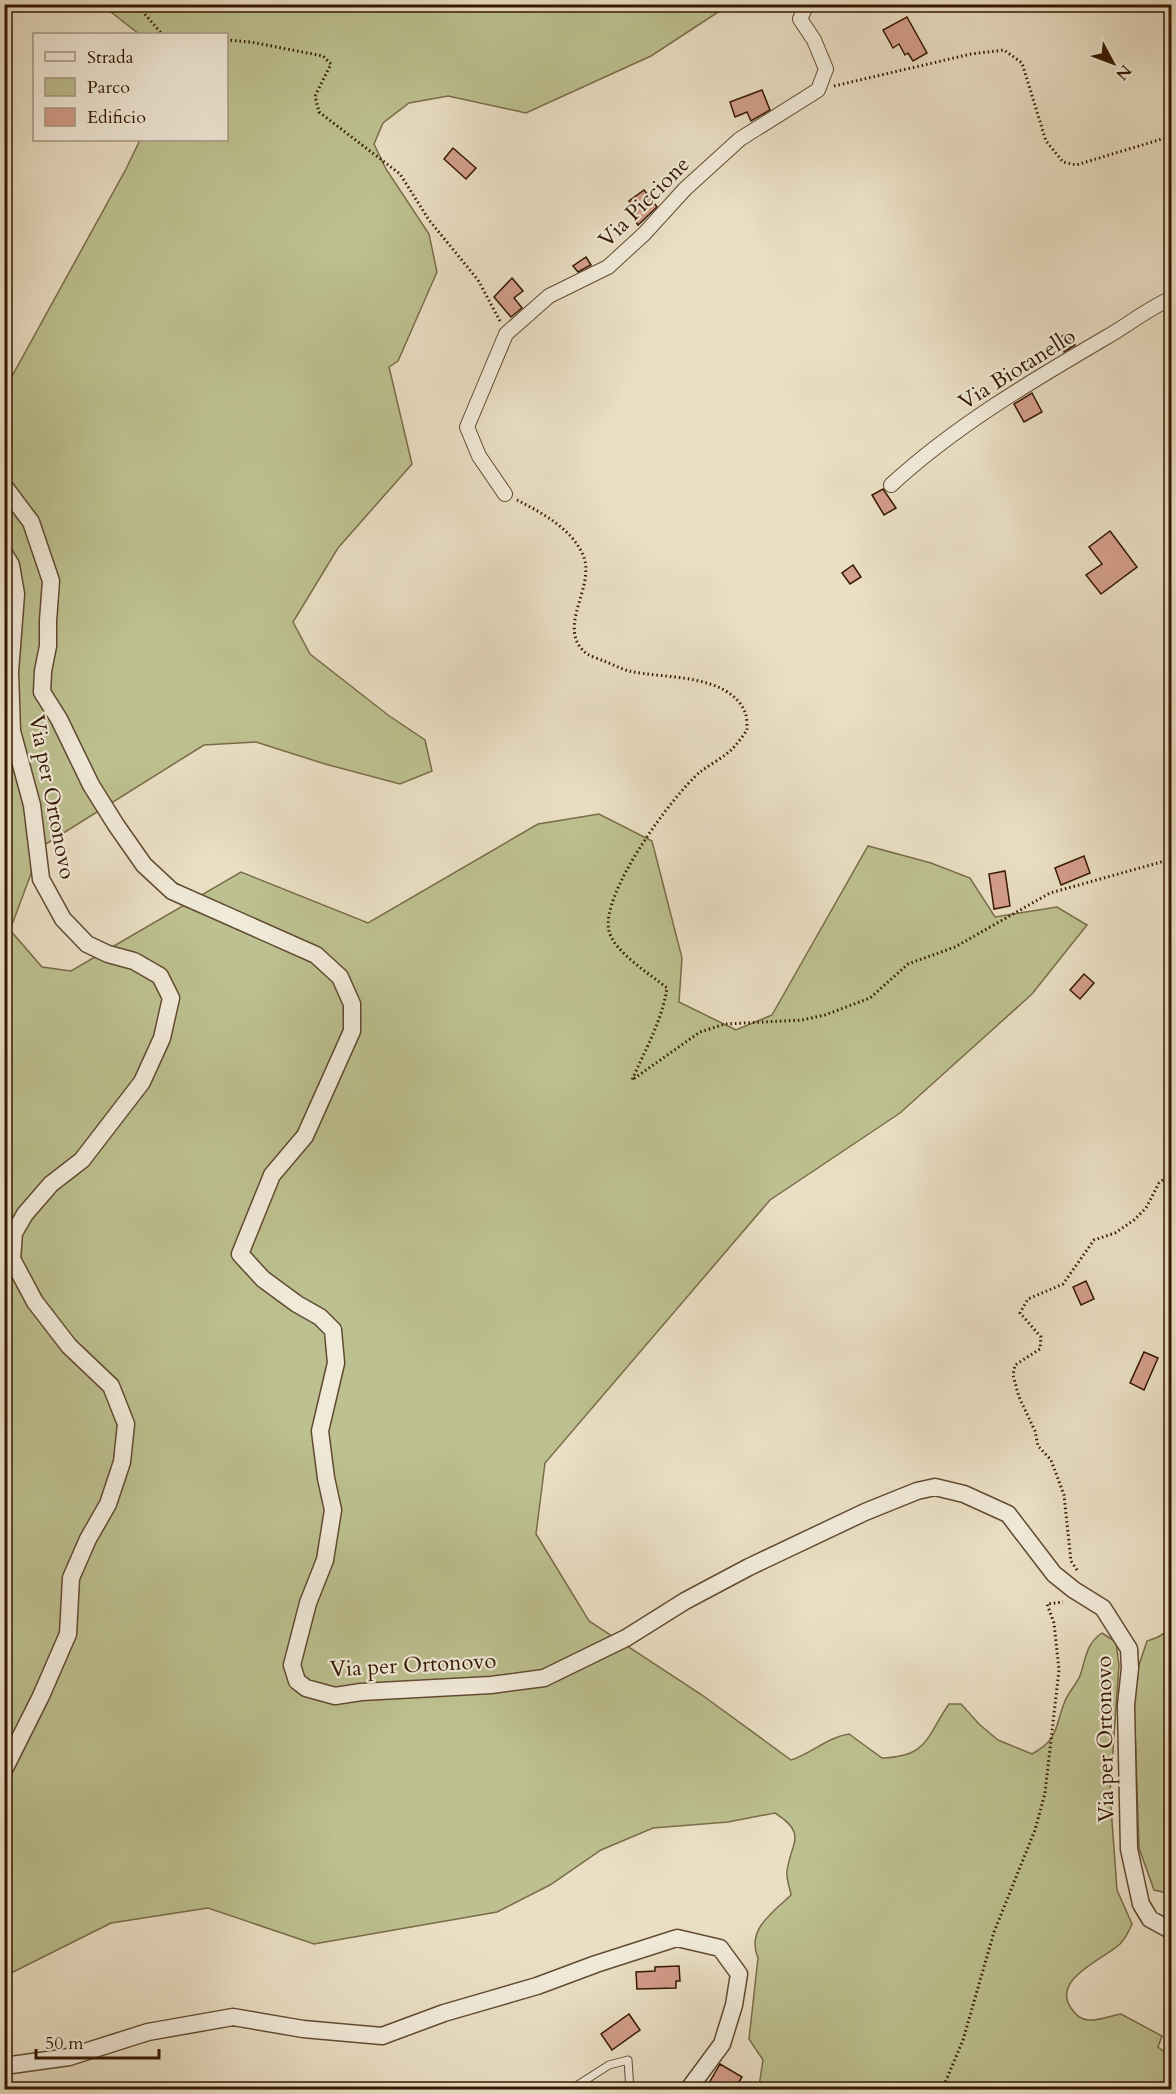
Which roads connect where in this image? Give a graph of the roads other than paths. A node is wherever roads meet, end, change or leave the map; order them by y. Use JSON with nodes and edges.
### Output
{"nodes":[{"id":1,"x":807,"y":4,"type":"edge"},
{"id":2,"x":1172,"y":298,"type":"edge"},
{"id":3,"x":891,"y":485,"type":"dead end"},
{"id":4,"x":4,"y":486,"type":"edge"},
{"id":5,"x":505,"y":494,"type":"road end"},
{"id":6,"x":4,"y":553,"type":"edge"},
{"id":7,"x":4,"y":1770,"type":"edge"},
{"id":8,"x":1172,"y":1931,"type":"edge"},
{"id":9,"x":4,"y":2066,"type":"edge"},
{"id":10,"x":570,"y":2090,"type":"edge"},
{"id":11,"x":630,"y":2090,"type":"edge"},
{"id":12,"x":688,"y":2090,"type":"edge"}],
"edges":[{"from":1,"to":5,"type":"street","name":"Via Piccione"},
{"from":2,"to":3,"type":"street","name":"Via Biotanello"},
{"from":4,"to":8,"type":"street","name":"Via per Ortonovo"},
{"from":6,"to":7,"type":"street","name":"Via per Ortonovo"},
{"from":9,"to":12,"type":"street"},
{"from":10,"to":11,"type":"lane"}]}
